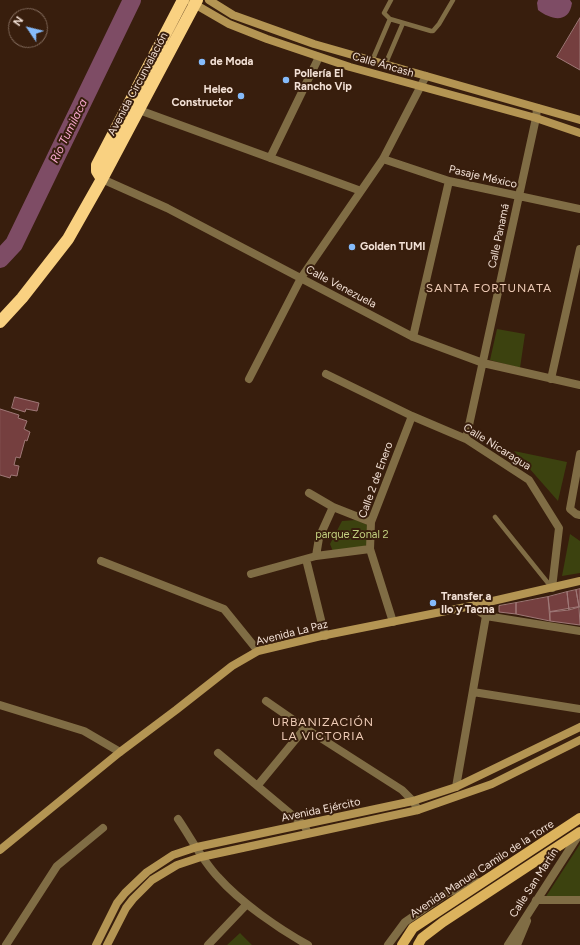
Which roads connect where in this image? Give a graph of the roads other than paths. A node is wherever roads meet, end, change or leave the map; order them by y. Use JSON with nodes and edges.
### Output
{"nodes":[{"id":1,"x":209,"y":0,"type":"edge"},
{"id":2,"x":391,"y":0,"type":"edge"},
{"id":3,"x":453,"y":0,"type":"edge"},
{"id":4,"x":190,"y":1,"type":"edge"},
{"id":5,"x":390,"y":19,"type":"junction"},
{"id":6,"x":403,"y":23,"type":"junction"},
{"id":7,"x":319,"y":57,"type":"junction"},
{"id":8,"x":372,"y":61,"type":"junction"},
{"id":9,"x":385,"y":65,"type":"junction"},
{"id":10,"x":426,"y":76,"type":"junction"},
{"id":11,"x":420,"y":88,"type":"junction"},
{"id":12,"x":537,"y":108,"type":"junction"},
{"id":13,"x":139,"y":110,"type":"junction"},
{"id":14,"x":536,"y":118,"type":"junction"},
{"id":15,"x":580,"y":120,"type":"edge"},
{"id":16,"x":580,"y":133,"type":"edge"},
{"id":17,"x":270,"y":158,"type":"junction"},
{"id":18,"x":383,"y":159,"type":"junction"},
{"id":19,"x":102,"y":179,"type":"junction"},
{"id":20,"x":449,"y":181,"type":"junction"},
{"id":21,"x":361,"y":191,"type":"junction"},
{"id":22,"x":519,"y":196,"type":"junction"},
{"id":23,"x":580,"y":209,"type":"edge"},
{"id":24,"x":580,"y":249,"type":"edge"},
{"id":25,"x":301,"y":278,"type":"junction"},
{"id":26,"x":0,"y":322,"type":"edge"},
{"id":27,"x":413,"y":337,"type":"junction"},
{"id":28,"x":483,"y":363,"type":"junction"},
{"id":29,"x":326,"y":374,"type":"dead end"},
{"id":30,"x":249,"y":379,"type":"dead end"},
{"id":31,"x":551,"y":379,"type":"junction"},
{"id":32,"x":580,"y":386,"type":"edge"},
{"id":33,"x":412,"y":416,"type":"junction"},
{"id":34,"x":466,"y":439,"type":"junction"},
{"id":35,"x":580,"y":454,"type":"edge"},
{"id":36,"x":309,"y":493,"type":"dead end"},
{"id":37,"x":333,"y":507,"type":"junction"},
{"id":38,"x":580,"y":515,"type":"edge"},
{"id":39,"x":495,"y":518,"type":"dead end"},
{"id":40,"x":371,"y":522,"type":"junction"},
{"id":41,"x":370,"y":549,"type":"junction"},
{"id":42,"x":316,"y":556,"type":"junction"},
{"id":43,"x":306,"y":559,"type":"junction"},
{"id":44,"x":101,"y":561,"type":"dead end"},
{"id":45,"x":251,"y":574,"type":"dead end"},
{"id":46,"x":580,"y":581,"type":"edge"},
{"id":47,"x":552,"y":588,"type":"junction"},
{"id":48,"x":471,"y":606,"type":"junction"},
{"id":49,"x":486,"y":616,"type":"junction"},
{"id":50,"x":393,"y":622,"type":"junction"},
{"id":51,"x":580,"y":631,"type":"edge"},
{"id":52,"x":325,"y":636,"type":"junction"},
{"id":53,"x":258,"y":651,"type":"junction"},
{"id":54,"x":473,"y":692,"type":"junction"},
{"id":55,"x":266,"y":701,"type":"dead end"},
{"id":56,"x":0,"y":705,"type":"edge"},
{"id":57,"x":580,"y":709,"type":"edge"},
{"id":58,"x":580,"y":727,"type":"edge"},
{"id":59,"x":305,"y":728,"type":"junction"},
{"id":60,"x":580,"y":740,"type":"edge"},
{"id":61,"x":120,"y":752,"type":"junction"},
{"id":62,"x":218,"y":753,"type":"dead end"},
{"id":63,"x":258,"y":786,"type":"junction"},
{"id":64,"x":456,"y":787,"type":"junction"},
{"id":65,"x":413,"y":801,"type":"junction"},
{"id":66,"x":418,"y":810,"type":"junction"},
{"id":67,"x":178,"y":819,"type":"dead end"},
{"id":68,"x":304,"y":825,"type":"junction"},
{"id":69,"x":579,"y":827,"type":"edge"},
{"id":70,"x":103,"y":828,"type":"dead end"},
{"id":71,"x":308,"y":833,"type":"junction"},
{"id":72,"x":197,"y":847,"type":"junction"},
{"id":73,"x":0,"y":850,"type":"edge"},
{"id":74,"x":201,"y":857,"type":"junction"},
{"id":75,"x":489,"y":878,"type":"junction"},
{"id":76,"x":536,"y":900,"type":"junction"},
{"id":77,"x":580,"y":900,"type":"edge"},
{"id":78,"x":117,"y":903,"type":"junction"},
{"id":79,"x":247,"y":904,"type":"junction"},
{"id":80,"x":126,"y":908,"type":"junction"},
{"id":81,"x":6,"y":945,"type":"edge"},
{"id":82,"x":96,"y":945,"type":"edge"},
{"id":83,"x":107,"y":945,"type":"edge"},
{"id":84,"x":208,"y":945,"type":"edge"},
{"id":85,"x":308,"y":945,"type":"edge"},
{"id":86,"x":388,"y":945,"type":"edge"},
{"id":87,"x":402,"y":945,"type":"edge"},
{"id":88,"x":418,"y":945,"type":"edge"},
{"id":89,"x":508,"y":945,"type":"edge"},
{"id":90,"x":517,"y":945,"type":"edge"}],
"edges":[{"from":1,"to":8,"type":"main road","name":"Calle Áncash"},
{"from":2,"to":5,"type":"lane"},
{"from":3,"to":6,"type":"lane"},
{"from":4,"to":7,"type":"main road","name":"Calle Áncash"},
{"from":4,"to":13,"type":"highway","name":"Avenida Circunvalación"},
{"from":4,"to":19,"type":"highway","name":"Avenida Circunvalación"},
{"from":5,"to":6,"type":"lane"},
{"from":5,"to":8,"type":"lane"},
{"from":6,"to":9,"type":"lane"},
{"from":7,"to":11,"type":"main road","name":"Calle Áncash"},
{"from":7,"to":17,"type":"street"},
{"from":8,"to":9,"type":"main road","name":"Calle Áncash"},
{"from":9,"to":10,"type":"main road","name":"Calle Áncash"},
{"from":10,"to":11,"type":"street"},
{"from":10,"to":12,"type":"main road","name":"Calle Áncash"},
{"from":11,"to":14,"type":"main road","name":"Calle Áncash"},
{"from":11,"to":18,"type":"street"},
{"from":12,"to":14,"type":"street","name":"Calle Panamá"},
{"from":12,"to":15,"type":"main road","name":"Calle Áncash"},
{"from":13,"to":17,"type":"street"},
{"from":13,"to":19,"type":"highway","name":"Avenida Circunvalación"},
{"from":14,"to":16,"type":"main road","name":"Calle Áncash"},
{"from":14,"to":22,"type":"street","name":"Calle Panamá"},
{"from":17,"to":21,"type":"street"},
{"from":18,"to":20,"type":"street","name":"Pasaje México"},
{"from":18,"to":21,"type":"street"},
{"from":19,"to":25,"type":"street","name":"Calle Venezuela"},
{"from":19,"to":26,"type":"highway","name":"Avenida Circunvalación"},
{"from":20,"to":22,"type":"street","name":"Pasaje México"},
{"from":20,"to":27,"type":"street"},
{"from":21,"to":25,"type":"street"},
{"from":22,"to":23,"type":"street","name":"Pasaje México"},
{"from":22,"to":28,"type":"street","name":"Calle Panamá"},
{"from":24,"to":31,"type":"street"},
{"from":25,"to":27,"type":"street","name":"Calle Venezuela"},
{"from":25,"to":30,"type":"street"},
{"from":27,"to":28,"type":"street","name":"Calle Venezuela"},
{"from":28,"to":31,"type":"street","name":"Calle Venezuela"},
{"from":28,"to":34,"type":"street","name":"Calle Panamá"},
{"from":29,"to":33,"type":"street","name":"Calle Nicaragua"},
{"from":31,"to":32,"type":"street","name":"Calle Venezuela"},
{"from":33,"to":34,"type":"street","name":"Calle Nicaragua"},
{"from":33,"to":40,"type":"street","name":"Calle 2 de Enero"},
{"from":34,"to":47,"type":"street","name":"Calle Nicaragua"},
{"from":35,"to":38,"type":"street"},
{"from":36,"to":37,"type":"street"},
{"from":37,"to":40,"type":"street"},
{"from":37,"to":42,"type":"street"},
{"from":39,"to":47,"type":"lane"},
{"from":40,"to":41,"type":"street","name":"Calle 2 de Enero"},
{"from":41,"to":42,"type":"street"},
{"from":41,"to":50,"type":"street","name":"Calle 2 de Enero"},
{"from":42,"to":43,"type":"street"},
{"from":43,"to":45,"type":"street"},
{"from":43,"to":52,"type":"street"},
{"from":44,"to":53,"type":"street"},
{"from":46,"to":47,"type":"main road","name":"Avenida La Paz"},
{"from":47,"to":48,"type":"main road","name":"Avenida La Paz"},
{"from":48,"to":49,"type":"street"},
{"from":48,"to":50,"type":"main road","name":"Avenida La Paz"},
{"from":49,"to":51,"type":"street"},
{"from":49,"to":54,"type":"street"},
{"from":50,"to":52,"type":"main road","name":"Avenida La Paz"},
{"from":52,"to":53,"type":"main road","name":"Avenida La Paz"},
{"from":53,"to":61,"type":"main road","name":"Avenida La Paz"},
{"from":54,"to":57,"type":"street"},
{"from":54,"to":64,"type":"street"},
{"from":55,"to":59,"type":"street"},
{"from":56,"to":61,"type":"street"},
{"from":58,"to":64,"type":"main road","name":"Avenida Ejército"},
{"from":59,"to":63,"type":"street"},
{"from":59,"to":65,"type":"street"},
{"from":60,"to":66,"type":"main road","name":"Avenida Ejército"},
{"from":61,"to":73,"type":"main road","name":"Avenida La Paz"},
{"from":62,"to":63,"type":"street"},
{"from":63,"to":68,"type":"street"},
{"from":64,"to":65,"type":"main road","name":"Avenida Ejército"},
{"from":65,"to":66,"type":"street"},
{"from":65,"to":68,"type":"main road","name":"Avenida Ejército"},
{"from":66,"to":71,"type":"main road","name":"Avenida Ejército"},
{"from":67,"to":72,"type":"street"},
{"from":68,"to":71,"type":"street"},
{"from":68,"to":72,"type":"main road","name":"Avenida Ejército"},
{"from":69,"to":75,"type":"main road","name":"Avenida Manuel Camilo de la Torre"},
{"from":69,"to":76,"type":"street","name":"Calle San Martín"},
{"from":69,"to":88,"type":"main road","name":"Avenida Manuel Camilo de la Torre"},
{"from":70,"to":81,"type":"street"},
{"from":71,"to":74,"type":"main road","name":"Avenida Ejército"},
{"from":72,"to":74,"type":"street"},
{"from":72,"to":78,"type":"main road","name":"Avenida Ejército"},
{"from":74,"to":79,"type":"street"},
{"from":74,"to":80,"type":"main road","name":"Avenida Ejército"},
{"from":75,"to":86,"type":"street"},
{"from":75,"to":87,"type":"main road","name":"Avenida Manuel Camilo de la Torre"},
{"from":76,"to":77,"type":"street"},
{"from":76,"to":89,"type":"street","name":"Calle San Martín"},
{"from":76,"to":90,"type":"street"},
{"from":78,"to":80,"type":"main road"},
{"from":78,"to":82,"type":"main road","name":"Avenida Ejército"},
{"from":79,"to":84,"type":"street"},
{"from":79,"to":85,"type":"street"},
{"from":80,"to":83,"type":"main road","name":"Avenida Ejército"}]}
